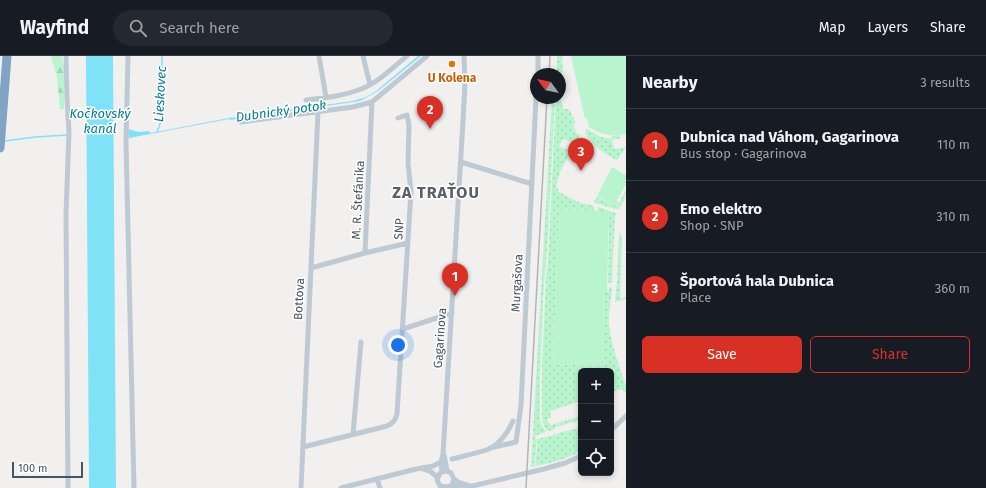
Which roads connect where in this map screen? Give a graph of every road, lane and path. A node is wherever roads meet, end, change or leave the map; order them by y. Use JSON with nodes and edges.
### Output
{"nodes":[{"id":1,"x":7,"y":56,"type":"edge"},
{"id":2,"x":66,"y":56,"type":"edge"},
{"id":3,"x":128,"y":56,"type":"edge"},
{"id":4,"x":319,"y":56,"type":"edge"},
{"id":5,"x":363,"y":56,"type":"edge"},
{"id":6,"x":407,"y":56,"type":"edge"},
{"id":7,"x":427,"y":56,"type":"edge"},
{"id":8,"x":464,"y":56,"type":"edge"},
{"id":9,"x":538,"y":56,"type":"edge"},
{"id":10,"x":538,"y":68,"type":"edge"},
{"id":11,"x":370,"y":85,"type":"junction"},
{"id":12,"x":326,"y":98,"type":"junction"},
{"id":13,"x":306,"y":100,"type":"dead end"},
{"id":14,"x":372,"y":102,"type":"junction"},
{"id":15,"x":536,"y":104,"type":"edge"},
{"id":16,"x":318,"y":112,"type":"junction"},
{"id":17,"x":398,"y":118,"type":"dead end"},
{"id":18,"x":241,"y":122,"type":"dead end"},
{"id":19,"x":1,"y":138,"type":"edge"},
{"id":20,"x":0,"y":148,"type":"edge"},
{"id":21,"x":461,"y":162,"type":"junction"},
{"id":22,"x":532,"y":184,"type":"junction"},
{"id":23,"x":408,"y":243,"type":"junction"},
{"id":24,"x":365,"y":253,"type":"junction"},
{"id":25,"x":311,"y":268,"type":"junction"},
{"id":26,"x":452,"y":313,"type":"junction"},
{"id":27,"x":403,"y":329,"type":"junction"},
{"id":28,"x":361,"y":342,"type":"dead end"},
{"id":29,"x":626,"y":416,"type":"edge"},
{"id":30,"x":513,"y":421,"type":"dead end"},
{"id":31,"x":614,"y":427,"type":"edge"},
{"id":32,"x":353,"y":434,"type":"junction"},
{"id":33,"x":303,"y":447,"type":"junction"},
{"id":34,"x":490,"y":448,"type":"junction"},
{"id":35,"x":443,"y":454,"type":"junction"},
{"id":36,"x":578,"y":457,"type":"edge"},
{"id":37,"x":452,"y":459,"type":"dead end"},
{"id":38,"x":441,"y":462,"type":"junction"},
{"id":39,"x":433,"y":466,"type":"junction"},
{"id":40,"x":416,"y":468,"type":"junction"},
{"id":41,"x":443,"y":472,"type":"junction"},
{"id":42,"x":437,"y":477,"type":"junction"},
{"id":43,"x":377,"y":479,"type":"junction"},
{"id":44,"x":453,"y":482,"type":"junction"},
{"id":45,"x":364,"y":485,"type":"edge"},
{"id":46,"x":68,"y":488,"type":"edge"},
{"id":47,"x":134,"y":488,"type":"edge"},
{"id":48,"x":301,"y":488,"type":"edge"},
{"id":49,"x":341,"y":488,"type":"edge"},
{"id":50,"x":380,"y":488,"type":"edge"}],
"edges":[{"from":1,"to":19,"type":"highway"},
{"from":2,"to":46,"type":"street"},
{"from":3,"to":47,"type":"street"},
{"from":4,"to":12,"type":"street"},
{"from":5,"to":11,"type":"street"},
{"from":6,"to":11,"type":"street"},
{"from":7,"to":14,"type":"street"},
{"from":8,"to":21,"type":"street","name":"Gagarinova"},
{"from":9,"to":10,"type":"street"},
{"from":11,"to":12,"type":"street"},
{"from":12,"to":13,"type":"street"},
{"from":14,"to":16,"type":"street"},
{"from":14,"to":24,"type":"street","name":"M. R. Štefánika"},
{"from":15,"to":22,"type":"street","name":"Murgašova"},
{"from":16,"to":18,"type":"street"},
{"from":16,"to":25,"type":"street","name":"Bottova"},
{"from":17,"to":23,"type":"street","name":"SNP"},
{"from":19,"to":20,"type":"highway"},
{"from":21,"to":22,"type":"street"},
{"from":21,"to":26,"type":"street","name":"Gagarinova"},
{"from":22,"to":34,"type":"street","name":"Murgašova"},
{"from":23,"to":24,"type":"street","name":"M. R. Štefánika"},
{"from":23,"to":27,"type":"street","name":"SNP"},
{"from":24,"to":25,"type":"street"},
{"from":25,"to":33,"type":"street","name":"Bottova"},
{"from":26,"to":27,"type":"street"},
{"from":26,"to":35,"type":"street","name":"Gagarinova"},
{"from":27,"to":32,"type":"street","name":"SNP"},
{"from":28,"to":32,"type":"street"},
{"from":29,"to":31,"type":"street"},
{"from":30,"to":34,"type":"street","name":"Murgašova"},
{"from":32,"to":33,"type":"street","name":"SNP"},
{"from":33,"to":48,"type":"street","name":"Bottova"},
{"from":34,"to":37,"type":"street","name":"Murgašova"},
{"from":35,"to":38,"type":"street","name":"Gagarinova"},
{"from":35,"to":41,"type":"street","name":"Gagarinova"},
{"from":36,"to":44,"type":"street"},
{"from":38,"to":39,"type":"street"},
{"from":38,"to":41,"type":"street","name":"Gagarinova"},
{"from":39,"to":40,"type":"street"},
{"from":39,"to":41,"type":"street"},
{"from":40,"to":42,"type":"street"},
{"from":40,"to":43,"type":"street"},
{"from":41,"to":42,"type":"street"},
{"from":41,"to":44,"type":"street"},
{"from":42,"to":44,"type":"street"},
{"from":43,"to":45,"type":"street"},
{"from":43,"to":50,"type":"street"},
{"from":45,"to":49,"type":"street"}]}
